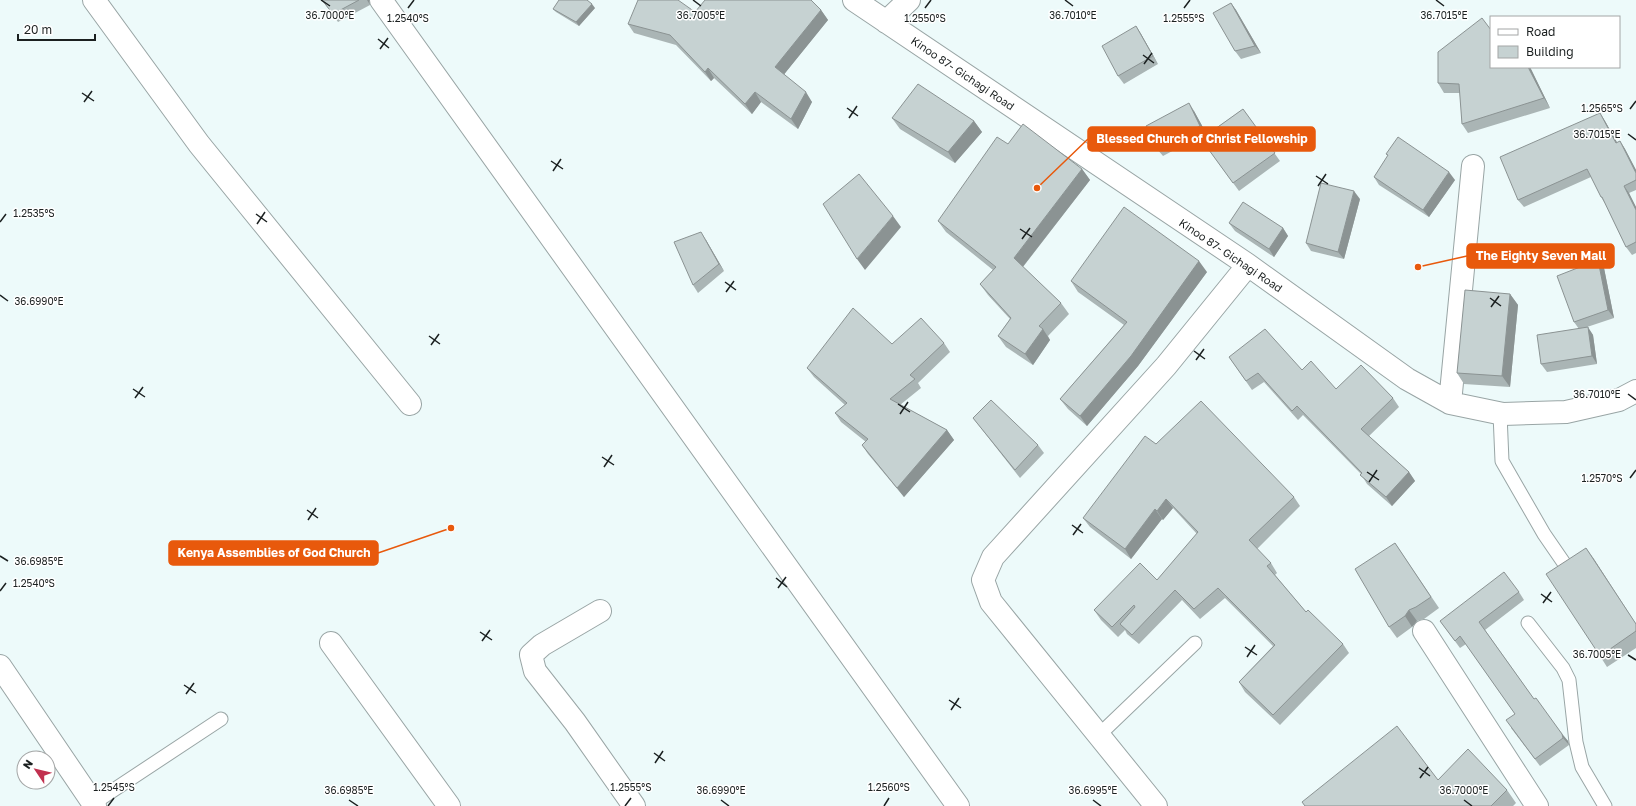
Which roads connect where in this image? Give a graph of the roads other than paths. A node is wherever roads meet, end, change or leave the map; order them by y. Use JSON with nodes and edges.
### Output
{"nodes":[{"id":1,"x":94,"y":0,"type":"edge"},
{"id":2,"x":381,"y":0,"type":"edge"},
{"id":3,"x":854,"y":0,"type":"edge"},
{"id":4,"x":909,"y":0,"type":"edge"},
{"id":5,"x":886,"y":22,"type":"junction"},
{"id":6,"x":1473,"y":166,"type":"dead end"},
{"id":7,"x":1248,"y":265,"type":"junction"},
{"id":8,"x":1636,"y":391,"type":"edge"},
{"id":9,"x":1450,"y":403,"type":"junction"},
{"id":10,"x":410,"y":404,"type":"dead end"},
{"id":11,"x":1500,"y":414,"type":"junction"},
{"id":12,"x":1566,"y":566,"type":"edge"},
{"id":13,"x":600,"y":611,"type":"dead end"},
{"id":14,"x":1528,"y":623,"type":"dead end"},
{"id":15,"x":1424,"y":631,"type":"dead end"},
{"id":16,"x":331,"y":643,"type":"dead end"},
{"id":17,"x":1195,"y":644,"type":"dead end"},
{"id":18,"x":0,"y":666,"type":"edge"},
{"id":19,"x":221,"y":719,"type":"dead end"},
{"id":20,"x":1099,"y":735,"type":"junction"},
{"id":21,"x":94,"y":805,"type":"edge"},
{"id":22,"x":449,"y":806,"type":"edge"},
{"id":23,"x":634,"y":806,"type":"edge"},
{"id":24,"x":958,"y":806,"type":"edge"},
{"id":25,"x":1156,"y":806,"type":"edge"},
{"id":26,"x":1537,"y":806,"type":"edge"},
{"id":27,"x":1605,"y":806,"type":"edge"}],
"edges":[{"from":1,"to":10,"type":"street"},
{"from":2,"to":24,"type":"street"},
{"from":3,"to":5,"type":"street","name":"Kinoo 87- Gichagi Road"},
{"from":4,"to":5,"type":"street"},
{"from":5,"to":7,"type":"street","name":"Kinoo 87- Gichagi Road"},
{"from":6,"to":9,"type":"street"},
{"from":7,"to":9,"type":"street","name":"Kinoo 87- Gichagi Road"},
{"from":7,"to":20,"type":"street"},
{"from":8,"to":11,"type":"street","name":"Kinoo 87- Gichagi Road"},
{"from":9,"to":11,"type":"street","name":"Kinoo 87- Gichagi Road"},
{"from":11,"to":12,"type":"lane"},
{"from":13,"to":23,"type":"street"},
{"from":14,"to":27,"type":"lane"},
{"from":15,"to":26,"type":"street"},
{"from":16,"to":22,"type":"street"},
{"from":17,"to":20,"type":"lane"},
{"from":18,"to":21,"type":"street"},
{"from":19,"to":21,"type":"lane"},
{"from":20,"to":25,"type":"street"}]}
